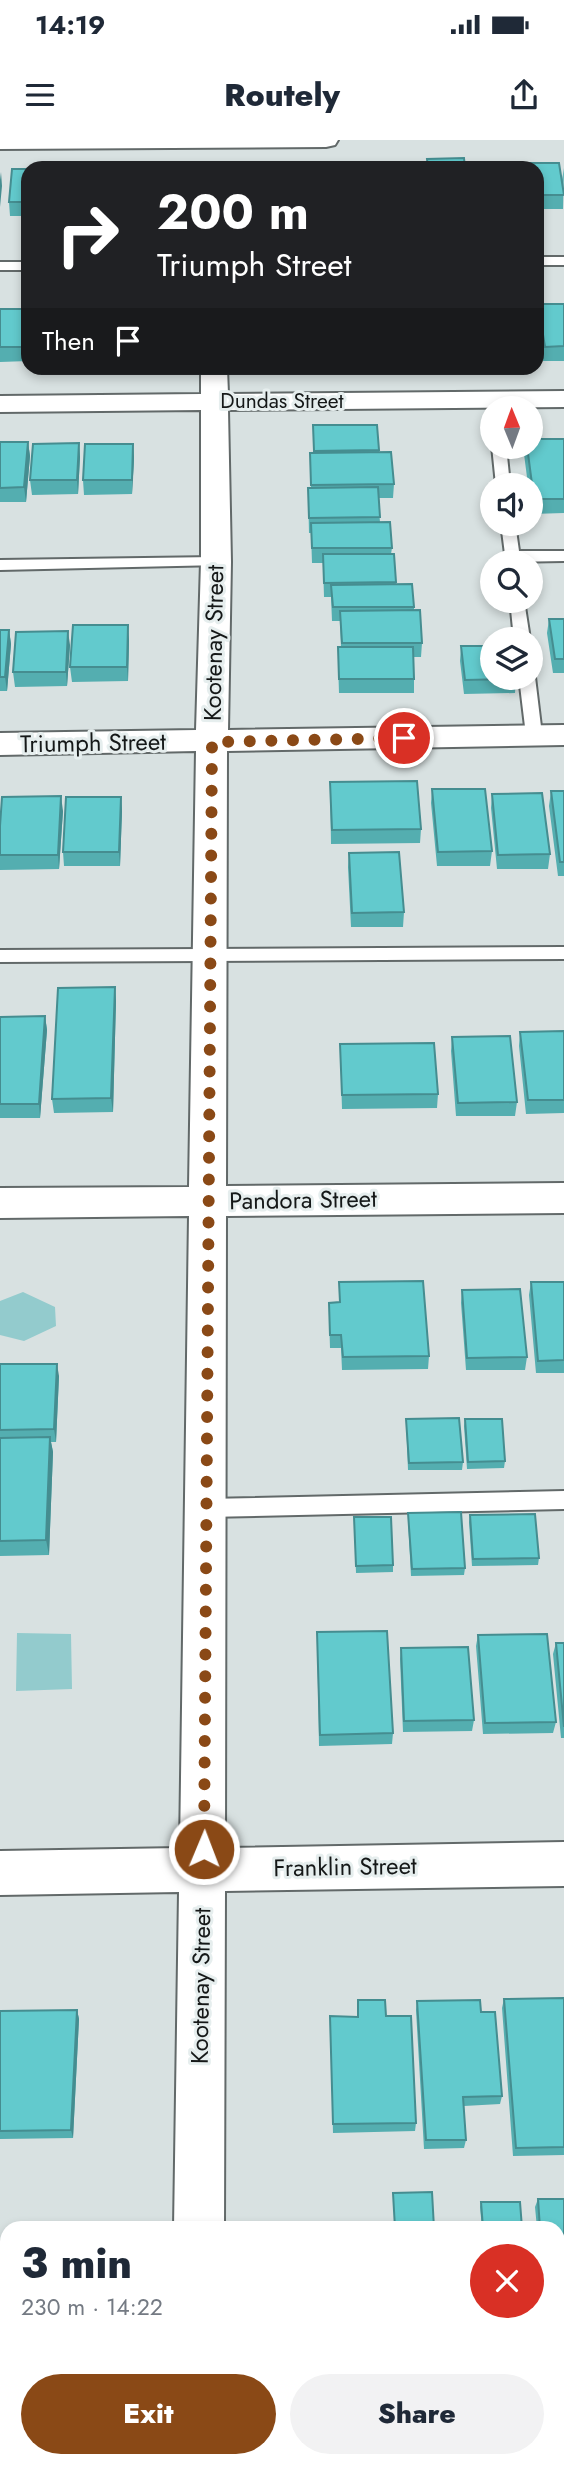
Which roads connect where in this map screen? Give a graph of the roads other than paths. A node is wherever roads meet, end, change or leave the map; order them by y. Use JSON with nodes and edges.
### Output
{"nodes":[{"id":1,"x":326,"y":140,"type":"edge"},
{"id":2,"x":0,"y":142,"type":"edge"},
{"id":3,"x":213,"y":148,"type":"edge"},
{"id":4,"x":544,"y":261,"type":"edge"},
{"id":5,"x":564,"y":261,"type":"edge"},
{"id":6,"x":0,"y":266,"type":"edge"},
{"id":7,"x":21,"y":266,"type":"edge"},
{"id":8,"x":214,"y":375,"type":"edge"},
{"id":9,"x":564,"y":400,"type":"edge"},
{"id":10,"x":214,"y":401,"type":"junction"},
{"id":11,"x":543,"y":401,"type":"edge"},
{"id":12,"x":0,"y":404,"type":"edge"},
{"id":13,"x":480,"y":404,"type":"edge"},
{"id":14,"x":564,"y":556,"type":"edge"},
{"id":15,"x":543,"y":557,"type":"edge"},
{"id":16,"x":216,"y":562,"type":"junction"},
{"id":17,"x":0,"y":565,"type":"edge"},
{"id":18,"x":532,"y":690,"type":"edge"},
{"id":19,"x":549,"y":735,"type":"edge"},
{"id":20,"x":212,"y":742,"type":"junction"},
{"id":21,"x":0,"y":744,"type":"edge"},
{"id":22,"x":564,"y":953,"type":"edge"},
{"id":23,"x":211,"y":954,"type":"junction"},
{"id":24,"x":0,"y":956,"type":"edge"},
{"id":25,"x":564,"y":1198,"type":"edge"},
{"id":26,"x":207,"y":1200,"type":"junction"},
{"id":27,"x":0,"y":1203,"type":"edge"},
{"id":28,"x":564,"y":1500,"type":"edge"},
{"id":29,"x":206,"y":1508,"type":"junction"},
{"id":30,"x":564,"y":1864,"type":"edge"},
{"id":31,"x":203,"y":1870,"type":"junction"},
{"id":32,"x":0,"y":1873,"type":"edge"},
{"id":33,"x":199,"y":2221,"type":"edge"}],
"edges":[{"from":1,"to":3,"type":"street"},
{"from":2,"to":3,"type":"street"},
{"from":4,"to":5,"type":"lane"},
{"from":6,"to":7,"type":"lane"},
{"from":8,"to":10,"type":"street","name":"Kootenay Street"},
{"from":9,"to":11,"type":"street","name":"Dundas Street"},
{"from":10,"to":12,"type":"street","name":"Dundas Street"},
{"from":10,"to":13,"type":"street","name":"Dundas Street"},
{"from":10,"to":16,"type":"street","name":"Kootenay Street"},
{"from":14,"to":15,"type":"lane"},
{"from":16,"to":17,"type":"lane"},
{"from":16,"to":20,"type":"street","name":"Kootenay Street"},
{"from":18,"to":19,"type":"lane"},
{"from":19,"to":20,"type":"street","name":"Triumph Street"},
{"from":20,"to":21,"type":"street","name":"Triumph Street"},
{"from":20,"to":23,"type":"street","name":"Kootenay Street"},
{"from":22,"to":23,"type":"lane"},
{"from":23,"to":24,"type":"lane"},
{"from":23,"to":26,"type":"street","name":"Kootenay Street"},
{"from":25,"to":26,"type":"street","name":"Pandora Street"},
{"from":26,"to":27,"type":"street","name":"Pandora Street"},
{"from":26,"to":29,"type":"street","name":"Kootenay Street"},
{"from":28,"to":29,"type":"lane"},
{"from":29,"to":31,"type":"street","name":"Kootenay Street"},
{"from":30,"to":31,"type":"street","name":"Franklin Street"},
{"from":31,"to":32,"type":"street","name":"Franklin Street"},
{"from":31,"to":33,"type":"street","name":"Kootenay Street"}]}
